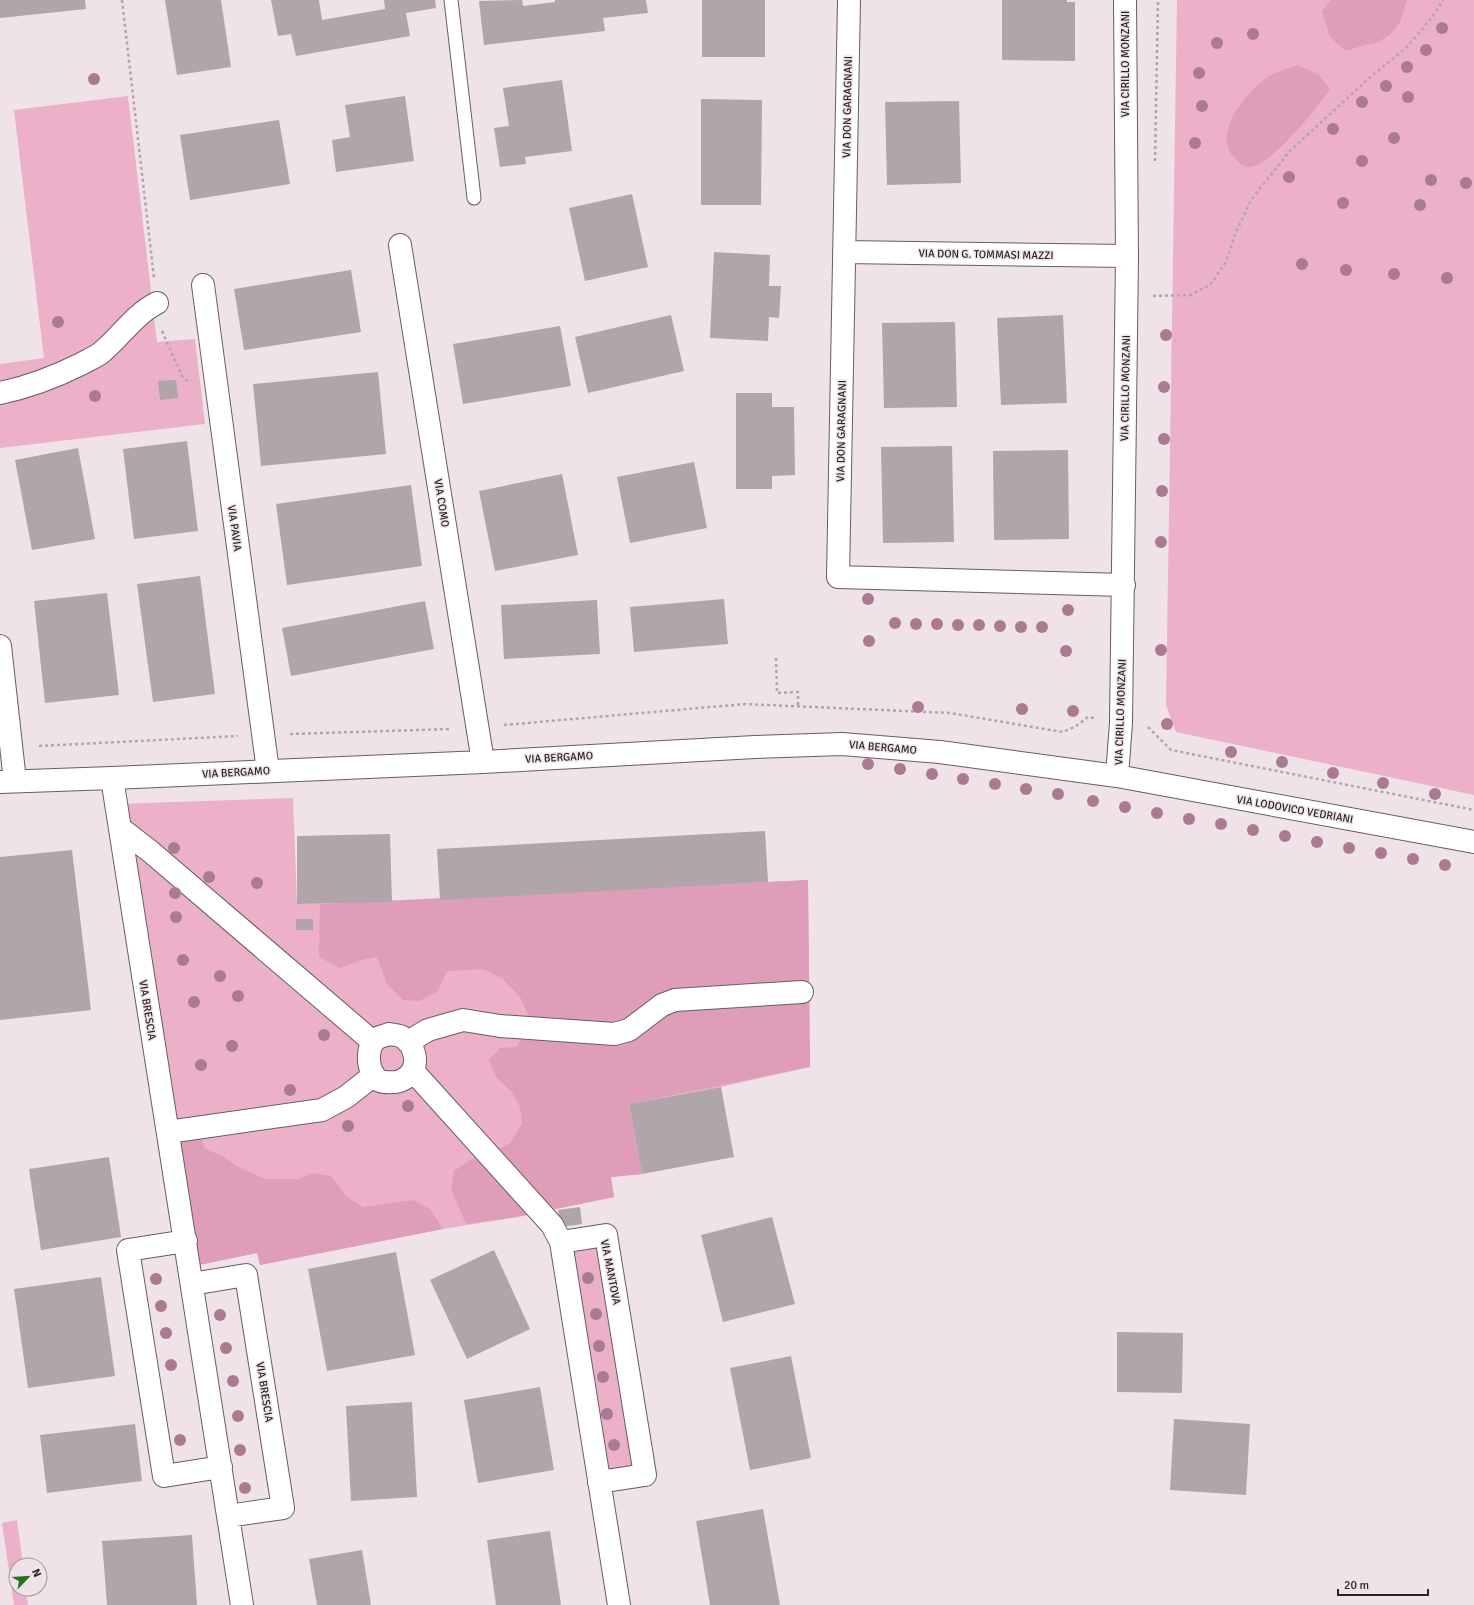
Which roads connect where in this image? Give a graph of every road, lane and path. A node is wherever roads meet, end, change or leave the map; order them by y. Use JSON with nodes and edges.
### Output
{"nodes":[{"id":1,"x":122,"y":0,"type":"edge"},
{"id":2,"x":451,"y":0,"type":"edge"},
{"id":3,"x":849,"y":0,"type":"edge"},
{"id":4,"x":1125,"y":0,"type":"edge"},
{"id":5,"x":1443,"y":0,"type":"edge"},
{"id":6,"x":474,"y":198,"type":"dead end"},
{"id":7,"x":400,"y":245,"type":"dead end"},
{"id":8,"x":844,"y":252,"type":"junction"},
{"id":9,"x":1127,"y":256,"type":"junction"},
{"id":10,"x":203,"y":285,"type":"dead end"},
{"id":11,"x":1126,"y":297,"type":"junction"},
{"id":12,"x":157,"y":302,"type":"junction"},
{"id":13,"x":0,"y":393,"type":"edge"},
{"id":14,"x":219,"y":410,"type":"junction"},
{"id":15,"x":1124,"y":585,"type":"junction"},
{"id":16,"x":0,"y":646,"type":"edge"},
{"id":17,"x":776,"y":658,"type":"dead end"},
{"id":18,"x":798,"y":706,"type":"junction"},
{"id":19,"x":1088,"y":717,"type":"dead end"},
{"id":20,"x":1145,"y":725,"type":"dead end"},
{"id":21,"x":478,"y":728,"type":"junction"},
{"id":22,"x":263,"y":735,"type":"junction"},
{"id":23,"x":12,"y":748,"type":"junction"},
{"id":24,"x":483,"y":762,"type":"junction"},
{"id":25,"x":268,"y":771,"type":"junction"},
{"id":26,"x":1117,"y":776,"type":"junction"},
{"id":27,"x":112,"y":778,"type":"junction"},
{"id":28,"x":8,"y":781,"type":"edge"},
{"id":29,"x":1474,"y":810,"type":"edge"},
{"id":30,"x":120,"y":828,"type":"junction"},
{"id":31,"x":1474,"y":842,"type":"edge"},
{"id":32,"x":802,"y":992,"type":"dead end"},
{"id":33,"x":373,"y":1042,"type":"junction"},
{"id":34,"x":408,"y":1042,"type":"junction"},
{"id":35,"x":412,"y":1071,"type":"junction"},
{"id":36,"x":374,"y":1075,"type":"junction"},
{"id":37,"x":168,"y":1132,"type":"junction"},
{"id":38,"x":186,"y":1241,"type":"junction"},
{"id":39,"x":561,"y":1242,"type":"junction"},
{"id":40,"x":192,"y":1284,"type":"junction"},
{"id":41,"x":221,"y":1467,"type":"junction"},
{"id":42,"x":599,"y":1482,"type":"junction"},
{"id":43,"x":228,"y":1516,"type":"junction"},
{"id":44,"x":242,"y":1605,"type":"edge"},
{"id":45,"x":619,"y":1605,"type":"edge"}],
"edges":[{"from":1,"to":12,"type":"path"},
{"from":2,"to":6,"type":"lane"},
{"from":3,"to":8,"type":"street","name":"VIA DON GARAGNANI"},
{"from":4,"to":9,"type":"street","name":"VIA CIRILLO MONZANI"},
{"from":5,"to":11,"type":"path"},
{"from":7,"to":21,"type":"street","name":"VIA COMO"},
{"from":8,"to":9,"type":"street","name":"VIA DON G. TOMMASI MAZZI"},
{"from":8,"to":15,"type":"street","name":"VIA DON GARAGNANI"},
{"from":9,"to":11,"type":"street","name":"VIA CIRILLO MONZANI"},
{"from":10,"to":14,"type":"street","name":"VIA PAVIA"},
{"from":11,"to":15,"type":"street","name":"VIA CIRILLO MONZANI"},
{"from":12,"to":13,"type":"street"},
{"from":12,"to":14,"type":"path"},
{"from":14,"to":22,"type":"street","name":"VIA PAVIA"},
{"from":15,"to":26,"type":"street","name":"VIA CIRILLO MONZANI"},
{"from":16,"to":23,"type":"street"},
{"from":17,"to":18,"type":"path"},
{"from":18,"to":19,"type":"path"},
{"from":18,"to":21,"type":"path"},
{"from":20,"to":29,"type":"path"},
{"from":21,"to":22,"type":"path"},
{"from":21,"to":24,"type":"street","name":"VIA COMO"},
{"from":22,"to":23,"type":"path"},
{"from":22,"to":25,"type":"street","name":"VIA PAVIA"},
{"from":23,"to":28,"type":"street"},
{"from":24,"to":25,"type":"street","name":"VIA BERGAMO"},
{"from":24,"to":26,"type":"street","name":"VIA BERGAMO"},
{"from":25,"to":27,"type":"street","name":"VIA BERGAMO"},
{"from":26,"to":31,"type":"street","name":"VIA LODOVICO VEDRIANI"},
{"from":27,"to":28,"type":"street","name":"VIA BERGAMO"},
{"from":27,"to":30,"type":"street","name":"VIA BRESCIA"},
{"from":30,"to":33,"type":"street"},
{"from":30,"to":37,"type":"street","name":"VIA BRESCIA"},
{"from":32,"to":34,"type":"street"},
{"from":33,"to":34,"type":"street"},
{"from":33,"to":36,"type":"street"},
{"from":34,"to":35,"type":"street"},
{"from":35,"to":36,"type":"street"},
{"from":35,"to":39,"type":"street"},
{"from":36,"to":37,"type":"street"},
{"from":37,"to":38,"type":"street","name":"VIA BRESCIA"},
{"from":38,"to":40,"type":"street","name":"VIA BRESCIA"},
{"from":38,"to":41,"type":"street"},
{"from":39,"to":42,"type":"street"},
{"from":39,"to":42,"type":"street","name":"VIA MANTOVA"},
{"from":40,"to":41,"type":"street","name":"VIA BRESCIA"},
{"from":40,"to":43,"type":"street","name":"VIA BRESCIA"},
{"from":41,"to":43,"type":"street","name":"VIA BRESCIA"},
{"from":42,"to":45,"type":"street"},
{"from":43,"to":44,"type":"street","name":"VIA BRESCIA"}]}
